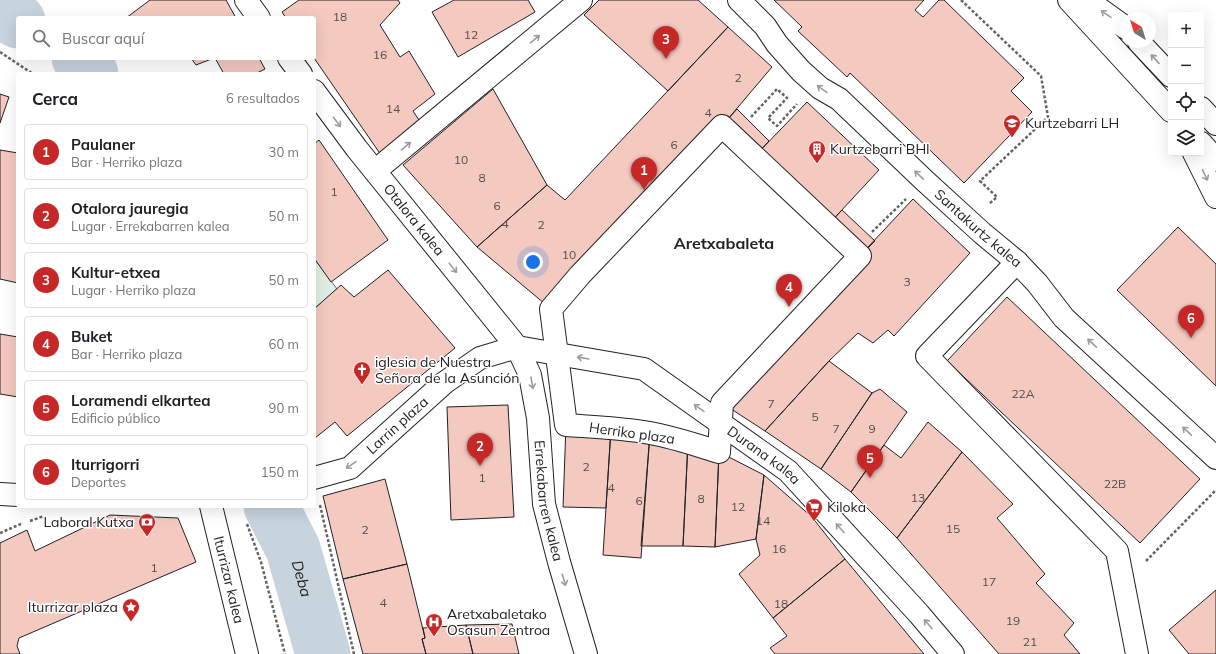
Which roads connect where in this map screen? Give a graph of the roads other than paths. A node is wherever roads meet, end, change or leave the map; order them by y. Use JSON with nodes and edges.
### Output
{"nodes":[{"id":1,"x":246,"y":0,"type":"edge"},
{"id":2,"x":581,"y":0,"type":"edge"},
{"id":3,"x":739,"y":0,"type":"edge"},
{"id":4,"x":1069,"y":0,"type":"edge"},
{"id":5,"x":1086,"y":0,"type":"edge"},
{"id":6,"x":258,"y":16,"type":"edge"},
{"id":7,"x":1120,"y":24,"type":"edge"},
{"id":8,"x":1145,"y":48,"type":"edge"},
{"id":9,"x":290,"y":60,"type":"edge"},
{"id":10,"x":300,"y":72,"type":"edge"},
{"id":11,"x":1168,"y":73,"type":"edge"},
{"id":12,"x":316,"y":94,"type":"edge"},
{"id":13,"x":1168,"y":108,"type":"edge"},
{"id":14,"x":1204,"y":111,"type":"edge"},
{"id":15,"x":1216,"y":124,"type":"edge"},
{"id":16,"x":1204,"y":146,"type":"edge"},
{"id":17,"x":1196,"y":156,"type":"edge"},
{"id":18,"x":1216,"y":160,"type":"edge"},
{"id":19,"x":376,"y":171,"type":"junction"},
{"id":20,"x":1216,"y":197,"type":"edge"},
{"id":21,"x":1016,"y":262,"type":"junction"},
{"id":22,"x":517,"y":347,"type":"junction"},
{"id":23,"x":556,"y":354,"type":"junction"},
{"id":24,"x":721,"y":424,"type":"junction"},
{"id":25,"x":1216,"y":458,"type":"edge"},
{"id":26,"x":316,"y":478,"type":"edge"},
{"id":27,"x":0,"y":494,"type":"edge"},
{"id":28,"x":16,"y":496,"type":"edge"},
{"id":29,"x":211,"y":508,"type":"edge"},
{"id":30,"x":247,"y":654,"type":"edge"},
{"id":31,"x":586,"y":654,"type":"edge"},
{"id":32,"x":953,"y":654,"type":"edge"},
{"id":33,"x":1137,"y":654,"type":"edge"}],
"edges":[{"from":1,"to":6,"type":"street"},
{"from":19,"to":2,"type":"street","one_way":true},
{"from":21,"to":3,"type":"street","name":"Santakurtz kalea","one_way":true},
{"from":4,"to":13,"type":"street"},
{"from":7,"to":5,"type":"street","one_way":true},
{"from":11,"to":8,"type":"street","one_way":true},
{"from":9,"to":10,"type":"street"},
{"from":12,"to":19,"type":"street","name":"Otalora kalea","one_way":true},
{"from":14,"to":15,"type":"street"},
{"from":16,"to":18,"type":"street"},
{"from":17,"to":20,"type":"street","one_way":true},
{"from":19,"to":22,"type":"street","name":"Otalora kalea","one_way":true},
{"from":25,"to":21,"type":"street","name":"Santakurtz kalea","one_way":true},
{"from":21,"to":33,"type":"street"},
{"from":22,"to":23,"type":"street","name":"Durana kalea"},
{"from":22,"to":26,"type":"street","name":"Larrin plaza","one_way":true},
{"from":22,"to":31,"type":"street","name":"Errekabarren kalea","one_way":true},
{"from":24,"to":23,"type":"street","name":"Durana kalea","one_way":true},
{"from":23,"to":24,"type":"street","name":"Herriko plaza"},
{"from":23,"to":24,"type":"street","name":"Herriko plaza"},
{"from":32,"to":24,"type":"street","name":"Durana kalea","one_way":true},
{"from":27,"to":28,"type":"street"},
{"from":29,"to":30,"type":"street","name":"Iturrizar kalea"}]}
